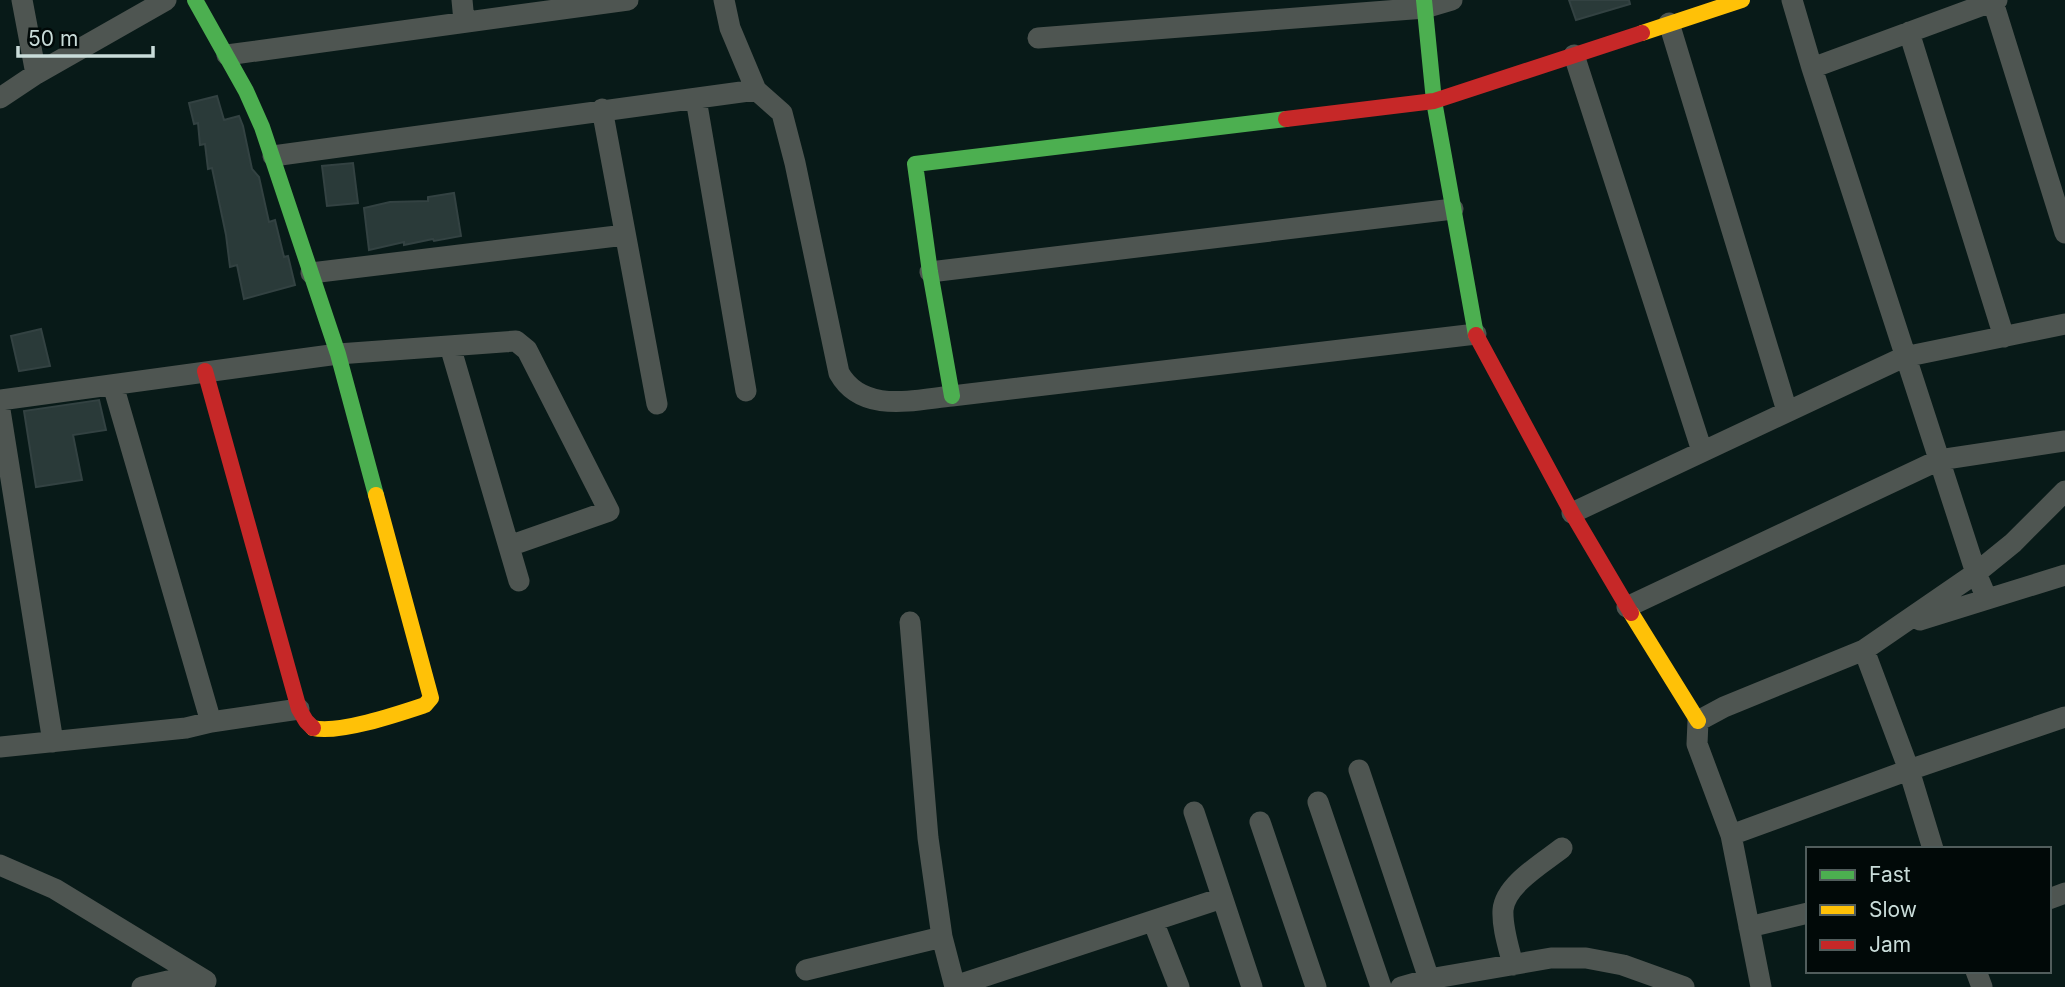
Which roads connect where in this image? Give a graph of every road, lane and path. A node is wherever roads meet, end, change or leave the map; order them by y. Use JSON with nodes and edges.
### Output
{"nodes":[{"id":1,"x":22,"y":0,"type":"edge"},
{"id":2,"x":166,"y":0,"type":"edge"},
{"id":3,"x":195,"y":0,"type":"edge"},
{"id":4,"x":628,"y":0,"type":"edge"},
{"id":5,"x":724,"y":0,"type":"edge"},
{"id":6,"x":1452,"y":0,"type":"edge"},
{"id":7,"x":1742,"y":0,"type":"edge"},
{"id":8,"x":1792,"y":0,"type":"edge"},
{"id":9,"x":1995,"y":1,"type":"edge"},
{"id":10,"x":1425,"y":4,"type":"edge"},
{"id":11,"x":463,"y":11,"type":"edge"},
{"id":12,"x":1669,"y":23,"type":"junction"},
{"id":13,"x":1909,"y":32,"type":"junction"},
{"id":14,"x":1038,"y":38,"type":"dead end"},
{"id":15,"x":227,"y":55,"type":"junction"},
{"id":16,"x":1574,"y":55,"type":"junction"},
{"id":17,"x":1812,"y":68,"type":"junction"},
{"id":18,"x":36,"y":74,"type":"junction"},
{"id":19,"x":756,"y":90,"type":"junction"},
{"id":20,"x":0,"y":98,"type":"edge"},
{"id":21,"x":696,"y":99,"type":"junction"},
{"id":22,"x":1434,"y":101,"type":"junction"},
{"id":23,"x":602,"y":109,"type":"junction"},
{"id":24,"x":273,"y":156,"type":"junction"},
{"id":25,"x":1453,"y":209,"type":"junction"},
{"id":26,"x":2065,"y":233,"type":"edge"},
{"id":27,"x":625,"y":235,"type":"junction"},
{"id":28,"x":930,"y":272,"type":"junction"},
{"id":29,"x":311,"y":273,"type":"junction"},
{"id":30,"x":2065,"y":324,"type":"edge"},
{"id":31,"x":1476,"y":334,"type":"junction"},
{"id":32,"x":2004,"y":337,"type":"junction"},
{"id":33,"x":450,"y":346,"type":"junction"},
{"id":34,"x":338,"y":354,"type":"junction"},
{"id":35,"x":1904,"y":357,"type":"junction"},
{"id":36,"x":205,"y":371,"type":"junction"},
{"id":37,"x":113,"y":385,"type":"junction"},
{"id":38,"x":746,"y":391,"type":"dead end"},
{"id":39,"x":952,"y":396,"type":"junction"},
{"id":40,"x":0,"y":400,"type":"edge"},
{"id":41,"x":657,"y":404,"type":"dead end"},
{"id":42,"x":0,"y":410,"type":"edge"},
{"id":43,"x":1787,"y":411,"type":"junction"},
{"id":44,"x":2065,"y":440,"type":"edge"},
{"id":45,"x":1702,"y":451,"type":"junction"},
{"id":46,"x":1939,"y":460,"type":"junction"},
{"id":47,"x":2065,"y":491,"type":"edge"},
{"id":48,"x":1572,"y":513,"type":"junction"},
{"id":49,"x":509,"y":546,"type":"junction"},
{"id":50,"x":1976,"y":573,"type":"junction"},
{"id":51,"x":2065,"y":575,"type":"edge"},
{"id":52,"x":519,"y":581,"type":"dead end"},
{"id":53,"x":1987,"y":600,"type":"junction"},
{"id":54,"x":1627,"y":607,"type":"junction"},
{"id":55,"x":910,"y":622,"type":"dead end"},
{"id":56,"x":1901,"y":625,"type":"junction"},
{"id":57,"x":1864,"y":650,"type":"junction"},
{"id":58,"x":299,"y":709,"type":"junction"},
{"id":59,"x":2065,"y":717,"type":"edge"},
{"id":60,"x":1698,"y":721,"type":"junction"},
{"id":61,"x":211,"y":722,"type":"junction"},
{"id":62,"x":53,"y":743,"type":"junction"},
{"id":63,"x":0,"y":747,"type":"edge"},
{"id":64,"x":1359,"y":769,"type":"dead end"},
{"id":65,"x":1909,"y":770,"type":"junction"},
{"id":66,"x":1318,"y":802,"type":"dead end"},
{"id":67,"x":1194,"y":812,"type":"dead end"},
{"id":68,"x":1261,"y":822,"type":"dead end"},
{"id":69,"x":1731,"y":835,"type":"junction"},
{"id":70,"x":1932,"y":847,"type":"edge"},
{"id":71,"x":1562,"y":848,"type":"dead end"},
{"id":72,"x":0,"y":865,"type":"edge"},
{"id":73,"x":1222,"y":898,"type":"junction"},
{"id":74,"x":1806,"y":913,"type":"edge"},
{"id":75,"x":1153,"y":921,"type":"junction"},
{"id":76,"x":1749,"y":927,"type":"junction"},
{"id":77,"x":942,"y":937,"type":"junction"},
{"id":78,"x":1513,"y":965,"type":"junction"},
{"id":79,"x":806,"y":970,"type":"dead end"},
{"id":80,"x":1429,"y":979,"type":"junction"},
{"id":81,"x":212,"y":984,"type":"edge"},
{"id":82,"x":955,"y":986,"type":"edge"},
{"id":83,"x":142,"y":987,"type":"edge"},
{"id":84,"x":1179,"y":987,"type":"edge"},
{"id":85,"x":1252,"y":987,"type":"edge"},
{"id":86,"x":1316,"y":987,"type":"edge"},
{"id":87,"x":1381,"y":987,"type":"edge"},
{"id":88,"x":1401,"y":987,"type":"edge"},
{"id":89,"x":1684,"y":987,"type":"edge"},
{"id":90,"x":1761,"y":987,"type":"edge"}],
"edges":[{"from":1,"to":18,"type":"street"},
{"from":2,"to":18,"type":"street"},
{"from":3,"to":15,"type":"street"},
{"from":4,"to":11,"type":"street"},
{"from":5,"to":19,"type":"street"},
{"from":6,"to":10,"type":"street"},
{"from":7,"to":12,"type":"street"},
{"from":8,"to":17,"type":"street"},
{"from":9,"to":13,"type":"street"},
{"from":9,"to":26,"type":"street"},
{"from":10,"to":14,"type":"street"},
{"from":10,"to":22,"type":"street"},
{"from":11,"to":15,"type":"street"},
{"from":12,"to":16,"type":"street"},
{"from":12,"to":43,"type":"street"},
{"from":13,"to":17,"type":"street"},
{"from":13,"to":32,"type":"street"},
{"from":15,"to":24,"type":"street"},
{"from":16,"to":22,"type":"street"},
{"from":16,"to":45,"type":"street"},
{"from":17,"to":35,"type":"street"},
{"from":18,"to":20,"type":"street"},
{"from":19,"to":21,"type":"street"},
{"from":19,"to":39,"type":"street"},
{"from":21,"to":23,"type":"street"},
{"from":21,"to":38,"type":"street"},
{"from":22,"to":25,"type":"street"},
{"from":22,"to":28,"type":"street"},
{"from":23,"to":24,"type":"street"},
{"from":23,"to":27,"type":"street"},
{"from":24,"to":29,"type":"street"},
{"from":25,"to":28,"type":"street"},
{"from":25,"to":31,"type":"street"},
{"from":27,"to":29,"type":"street"},
{"from":27,"to":41,"type":"street"},
{"from":28,"to":39,"type":"street"},
{"from":29,"to":34,"type":"street"},
{"from":30,"to":32,"type":"street"},
{"from":31,"to":39,"type":"street"},
{"from":31,"to":48,"type":"street"},
{"from":32,"to":35,"type":"street"},
{"from":33,"to":34,"type":"street"},
{"from":33,"to":49,"type":"street"},
{"from":33,"to":49,"type":"street"},
{"from":34,"to":36,"type":"street"},
{"from":34,"to":58,"type":"street"},
{"from":35,"to":43,"type":"street"},
{"from":35,"to":46,"type":"street"},
{"from":36,"to":37,"type":"street"},
{"from":36,"to":58,"type":"street"},
{"from":37,"to":40,"type":"street"},
{"from":37,"to":61,"type":"street"},
{"from":42,"to":62,"type":"street"},
{"from":43,"to":45,"type":"street"},
{"from":44,"to":46,"type":"street"},
{"from":45,"to":48,"type":"street"},
{"from":46,"to":50,"type":"street"},
{"from":46,"to":54,"type":"street"},
{"from":47,"to":50,"type":"street"},
{"from":48,"to":54,"type":"street"},
{"from":49,"to":52,"type":"street"},
{"from":50,"to":53,"type":"street"},
{"from":50,"to":56,"type":"street"},
{"from":51,"to":53,"type":"street"},
{"from":53,"to":56,"type":"street"},
{"from":54,"to":60,"type":"street"},
{"from":55,"to":77,"type":"street"},
{"from":56,"to":57,"type":"street"},
{"from":57,"to":60,"type":"street"},
{"from":57,"to":65,"type":"street"},
{"from":58,"to":61,"type":"street"},
{"from":59,"to":65,"type":"street"},
{"from":60,"to":69,"type":"street"},
{"from":61,"to":62,"type":"street"},
{"from":62,"to":63,"type":"street"},
{"from":64,"to":80,"type":"street"},
{"from":65,"to":69,"type":"street"},
{"from":65,"to":70,"type":"street"},
{"from":66,"to":87,"type":"street"},
{"from":67,"to":73,"type":"street"},
{"from":68,"to":86,"type":"street"},
{"from":69,"to":76,"type":"street"},
{"from":71,"to":78,"type":"street"},
{"from":72,"to":81,"type":"street"},
{"from":73,"to":75,"type":"street"},
{"from":73,"to":85,"type":"street"},
{"from":74,"to":76,"type":"street"},
{"from":75,"to":82,"type":"street"},
{"from":75,"to":84,"type":"street"},
{"from":76,"to":90,"type":"street"},
{"from":77,"to":79,"type":"street"},
{"from":77,"to":82,"type":"street"},
{"from":78,"to":80,"type":"street"},
{"from":78,"to":89,"type":"street"},
{"from":80,"to":88,"type":"street"},
{"from":81,"to":83,"type":"street"}]}
